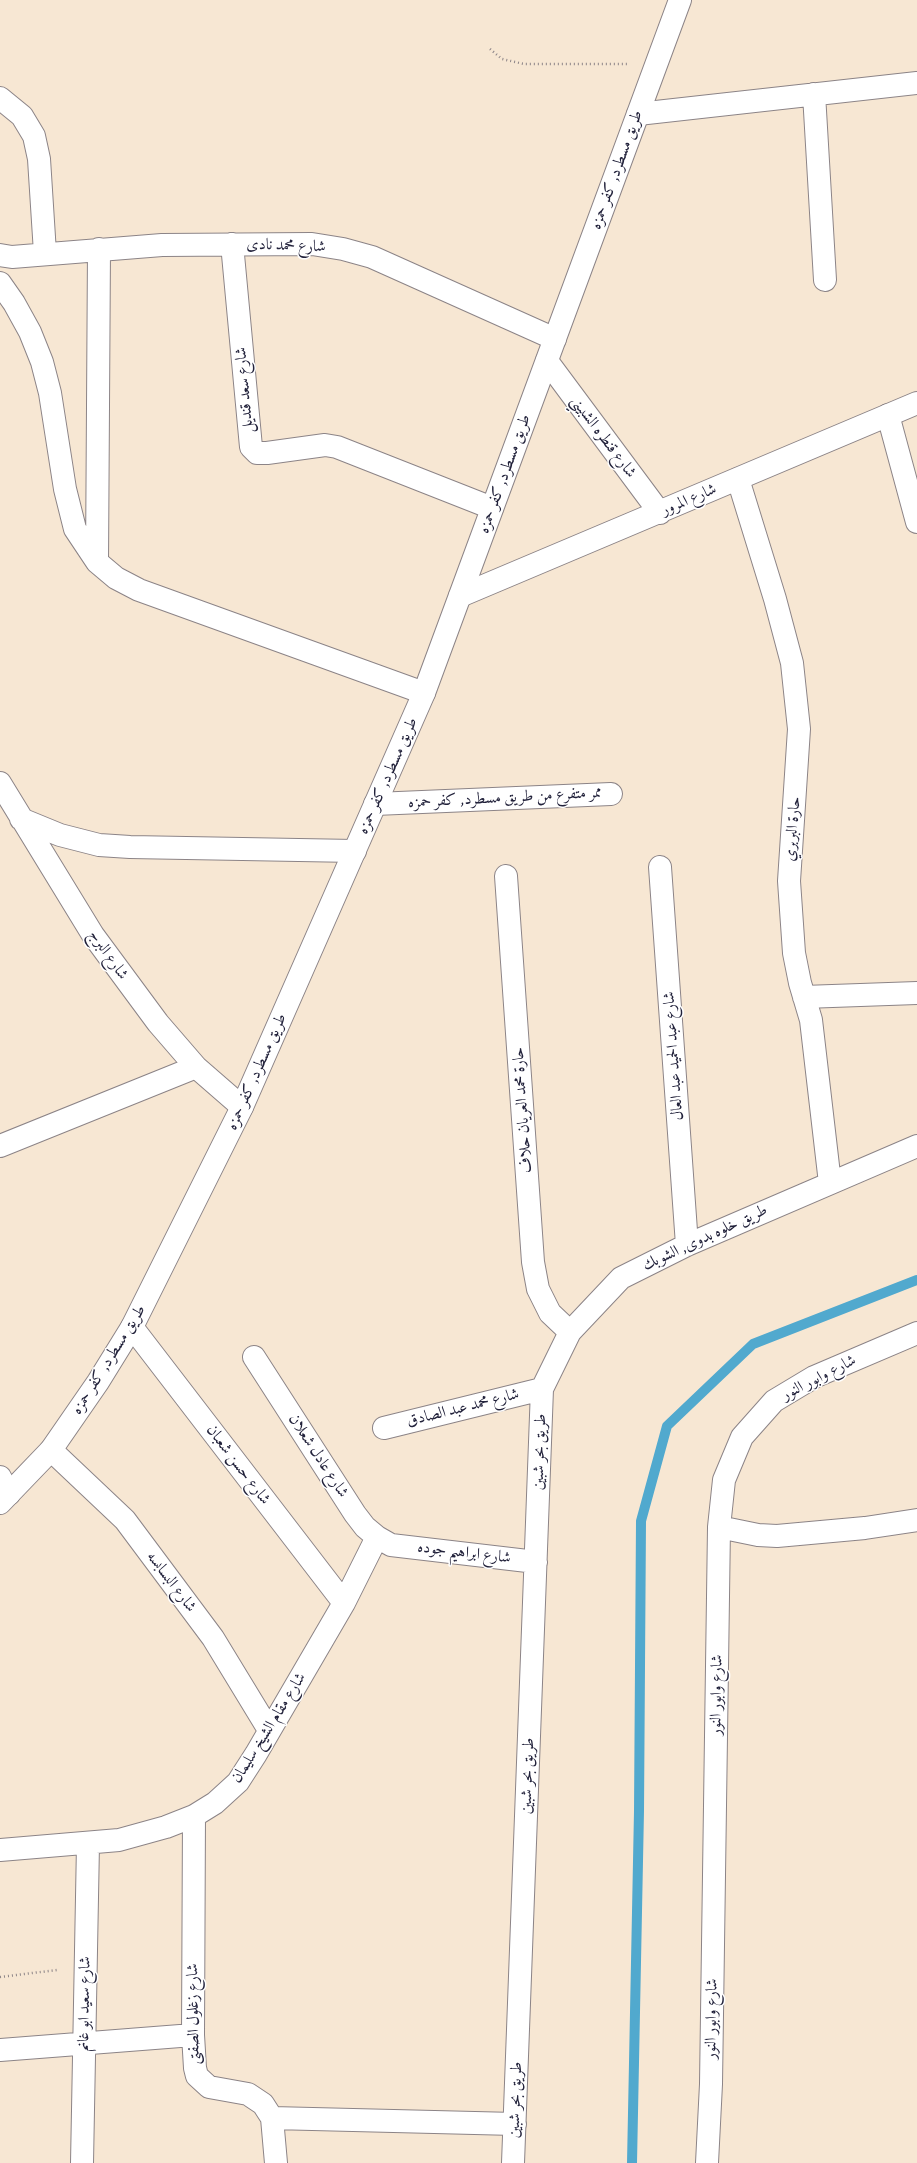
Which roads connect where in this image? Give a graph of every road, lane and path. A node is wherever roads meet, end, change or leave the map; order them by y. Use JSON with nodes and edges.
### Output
{"nodes":[{"id":1,"x":680,"y":0,"type":"edge"},
{"id":2,"x":490,"y":49,"type":"dead end"},
{"id":3,"x":656,"y":64,"type":"junction"},
{"id":4,"x":917,"y":83,"type":"edge"},
{"id":5,"x":814,"y":94,"type":"junction"},
{"id":6,"x":0,"y":98,"type":"edge"},
{"id":7,"x":638,"y":114,"type":"junction"},
{"id":8,"x":232,"y":244,"type":"junction"},
{"id":9,"x":99,"y":249,"type":"junction"},
{"id":10,"x":45,"y":253,"type":"junction"},
{"id":11,"x":0,"y":255,"type":"edge"},
{"id":12,"x":825,"y":280,"type":"dead end"},
{"id":13,"x":0,"y":284,"type":"edge"},
{"id":14,"x":555,"y":339,"type":"junction"},
{"id":15,"x":546,"y":361,"type":"junction"},
{"id":16,"x":917,"y":403,"type":"edge"},
{"id":17,"x":888,"y":415,"type":"junction"},
{"id":18,"x":738,"y":479,"type":"junction"},
{"id":19,"x":492,"y":508,"type":"junction"},
{"id":20,"x":660,"y":512,"type":"junction"},
{"id":21,"x":917,"y":522,"type":"edge"},
{"id":22,"x":97,"y":562,"type":"junction"},
{"id":23,"x":460,"y":596,"type":"junction"},
{"id":24,"x":424,"y":693,"type":"junction"},
{"id":25,"x":0,"y":783,"type":"edge"},
{"id":26,"x":611,"y":794,"type":"dead end"},
{"id":27,"x":375,"y":804,"type":"junction"},
{"id":28,"x":21,"y":819,"type":"junction"},
{"id":29,"x":355,"y":851,"type":"junction"},
{"id":30,"x":660,"y":866,"type":"dead end"},
{"id":31,"x":506,"y":876,"type":"dead end"},
{"id":32,"x":917,"y":993,"type":"edge"},
{"id":33,"x":804,"y":997,"type":"junction"},
{"id":34,"x":196,"y":1067,"type":"junction"},
{"id":35,"x":242,"y":1107,"type":"junction"},
{"id":36,"x":0,"y":1146,"type":"edge"},
{"id":37,"x":917,"y":1146,"type":"edge"},
{"id":38,"x":830,"y":1183,"type":"junction"},
{"id":39,"x":687,"y":1245,"type":"junction"},
{"id":40,"x":132,"y":1327,"type":"junction"},
{"id":41,"x":570,"y":1332,"type":"junction"},
{"id":42,"x":917,"y":1333,"type":"edge"},
{"id":43,"x":254,"y":1357,"type":"dead end"},
{"id":44,"x":542,"y":1389,"type":"junction"},
{"id":45,"x":384,"y":1428,"type":"dead end"},
{"id":46,"x":51,"y":1450,"type":"junction"},
{"id":47,"x":3,"y":1491,"type":"edge"},
{"id":48,"x":917,"y":1520,"type":"edge"},
{"id":49,"x":719,"y":1527,"type":"junction"},
{"id":50,"x":384,"y":1541,"type":"junction"},
{"id":51,"x":536,"y":1562,"type":"junction"},
{"id":52,"x":344,"y":1603,"type":"junction"},
{"id":53,"x":269,"y":1730,"type":"junction"},
{"id":54,"x":194,"y":1816,"type":"junction"},
{"id":55,"x":88,"y":1844,"type":"junction"},
{"id":56,"x":0,"y":1850,"type":"edge"},
{"id":57,"x":85,"y":1967,"type":"junction"},
{"id":58,"x":0,"y":1977,"type":"edge"},
{"id":59,"x":193,"y":2035,"type":"junction"},
{"id":60,"x":85,"y":2043,"type":"junction"},
{"id":61,"x":0,"y":2050,"type":"edge"},
{"id":62,"x":272,"y":2118,"type":"junction"},
{"id":63,"x":515,"y":2124,"type":"junction"},
{"id":64,"x":82,"y":2163,"type":"edge"},
{"id":65,"x":276,"y":2163,"type":"edge"},
{"id":66,"x":513,"y":2163,"type":"edge"},
{"id":67,"x":707,"y":2163,"type":"edge"}],
"edges":[{"from":1,"to":3,"type":"street","name":"طريق مسطرد, كفر حمزه"},
{"from":2,"to":3,"type":"path"},
{"from":3,"to":7,"type":"street","name":"طريق مسطرد, كفر حمزه"},
{"from":4,"to":5,"type":"street"},
{"from":5,"to":7,"type":"street"},
{"from":5,"to":12,"type":"street"},
{"from":6,"to":10,"type":"street"},
{"from":7,"to":14,"type":"street","name":"طريق مسطرد, كفر حمزه"},
{"from":8,"to":9,"type":"street","name":"شارع محمد نادى"},
{"from":8,"to":14,"type":"street","name":"شارع محمد نادى"},
{"from":8,"to":19,"type":"street","name":"شارع سعد قنديل"},
{"from":9,"to":10,"type":"street","name":"شارع محمد نادى"},
{"from":9,"to":22,"type":"street"},
{"from":10,"to":11,"type":"street","name":"شارع محمد نادى"},
{"from":13,"to":22,"type":"street"},
{"from":14,"to":15,"type":"street","name":"طريق مسطرد, كفر حمزه"},
{"from":15,"to":19,"type":"street","name":"طريق مسطرد, كفر حمزه"},
{"from":15,"to":20,"type":"street","name":"شارع قنطره الشبيني"},
{"from":16,"to":17,"type":"street","name":"شارع المرور"},
{"from":17,"to":18,"type":"street","name":"شارع المرور"},
{"from":17,"to":21,"type":"street"},
{"from":18,"to":20,"type":"street","name":"شارع المرور"},
{"from":18,"to":33,"type":"street","name":"حارة البربري"},
{"from":19,"to":23,"type":"street","name":"طريق مسطرد, كفر حمزه"},
{"from":20,"to":23,"type":"street","name":"شارع المرور"},
{"from":22,"to":24,"type":"street"},
{"from":23,"to":24,"type":"street","name":"طريق مسطرد, كفر حمزه"},
{"from":24,"to":27,"type":"street","name":"طريق مسطرد, كفر حمزه"},
{"from":25,"to":28,"type":"street","name":"شارع البرج"},
{"from":26,"to":27,"type":"street","name":"ممر متفرع من طريق مسطرد, كفر حمزه"},
{"from":27,"to":29,"type":"street","name":"طريق مسطرد, كفر حمزه"},
{"from":28,"to":29,"type":"street"},
{"from":28,"to":34,"type":"street","name":"شارع البرج"},
{"from":29,"to":35,"type":"street","name":"طريق مسطرد, كفر حمزه"},
{"from":30,"to":39,"type":"street","name":"شارع عبد الحميد عبد العال"},
{"from":31,"to":41,"type":"street","name":"حارة محمد العريان حلاف"},
{"from":32,"to":33,"type":"street"},
{"from":33,"to":38,"type":"street","name":"حارة البربري"},
{"from":34,"to":35,"type":"street","name":"شارع البرج"},
{"from":34,"to":36,"type":"street"},
{"from":35,"to":40,"type":"street","name":"طريق مسطرد, كفر حمزه"},
{"from":37,"to":38,"type":"street","name":"طريق خلوه بدوى, الشوبك"},
{"from":38,"to":39,"type":"street","name":"طريق خلوه بدوى, الشوبك"},
{"from":39,"to":41,"type":"street","name":"طريق خلوه بدوى, الشوبك"},
{"from":40,"to":46,"type":"street","name":"طريق مسطرد, كفر حمزه"},
{"from":40,"to":52,"type":"street","name":"شارع حسن شعبان"},
{"from":41,"to":44,"type":"street","name":"طريق خلوه بدوى, الشوبك"},
{"from":42,"to":49,"type":"street","name":"شارع وابور النور"},
{"from":43,"to":50,"type":"street","name":"شارع عادل شعلان"},
{"from":44,"to":45,"type":"street","name":"شارع محمد عبد الصادق"},
{"from":44,"to":51,"type":"street","name":"طريق بحر شبين"},
{"from":46,"to":47,"type":"street","name":"طريق مسطرد, كفر حمزه"},
{"from":46,"to":53,"type":"street","name":"شارع البسابسه"},
{"from":48,"to":49,"type":"street"},
{"from":49,"to":67,"type":"street","name":"شارع وابور النور"},
{"from":50,"to":51,"type":"street","name":"شارع ابراهيم جوده"},
{"from":50,"to":52,"type":"street","name":"شارع مقام الشيخ سليمان"},
{"from":51,"to":63,"type":"street","name":"طريق بحر شبين"},
{"from":52,"to":53,"type":"street","name":"شارع مقام الشيخ سليمان"},
{"from":53,"to":54,"type":"street","name":"شارع مقام الشيخ سليمان"},
{"from":54,"to":55,"type":"street","name":"شارع مقام الشيخ سليمان"},
{"from":54,"to":59,"type":"street","name":"شارع زغلول الصفتى"},
{"from":55,"to":56,"type":"street","name":"شارع مقام الشيخ سليمان"},
{"from":55,"to":57,"type":"street","name":"شارع سعيد ابو غانم"},
{"from":57,"to":58,"type":"path"},
{"from":57,"to":60,"type":"street","name":"شارع سعيد ابو غانم"},
{"from":59,"to":60,"type":"street"},
{"from":59,"to":62,"type":"street","name":"شارع زغلول الصفتى"},
{"from":60,"to":61,"type":"street"},
{"from":60,"to":64,"type":"street","name":"شارع سعيد ابو غانم"},
{"from":62,"to":63,"type":"street"},
{"from":62,"to":65,"type":"street"},
{"from":63,"to":66,"type":"street","name":"طريق بحر شبين"}]}
